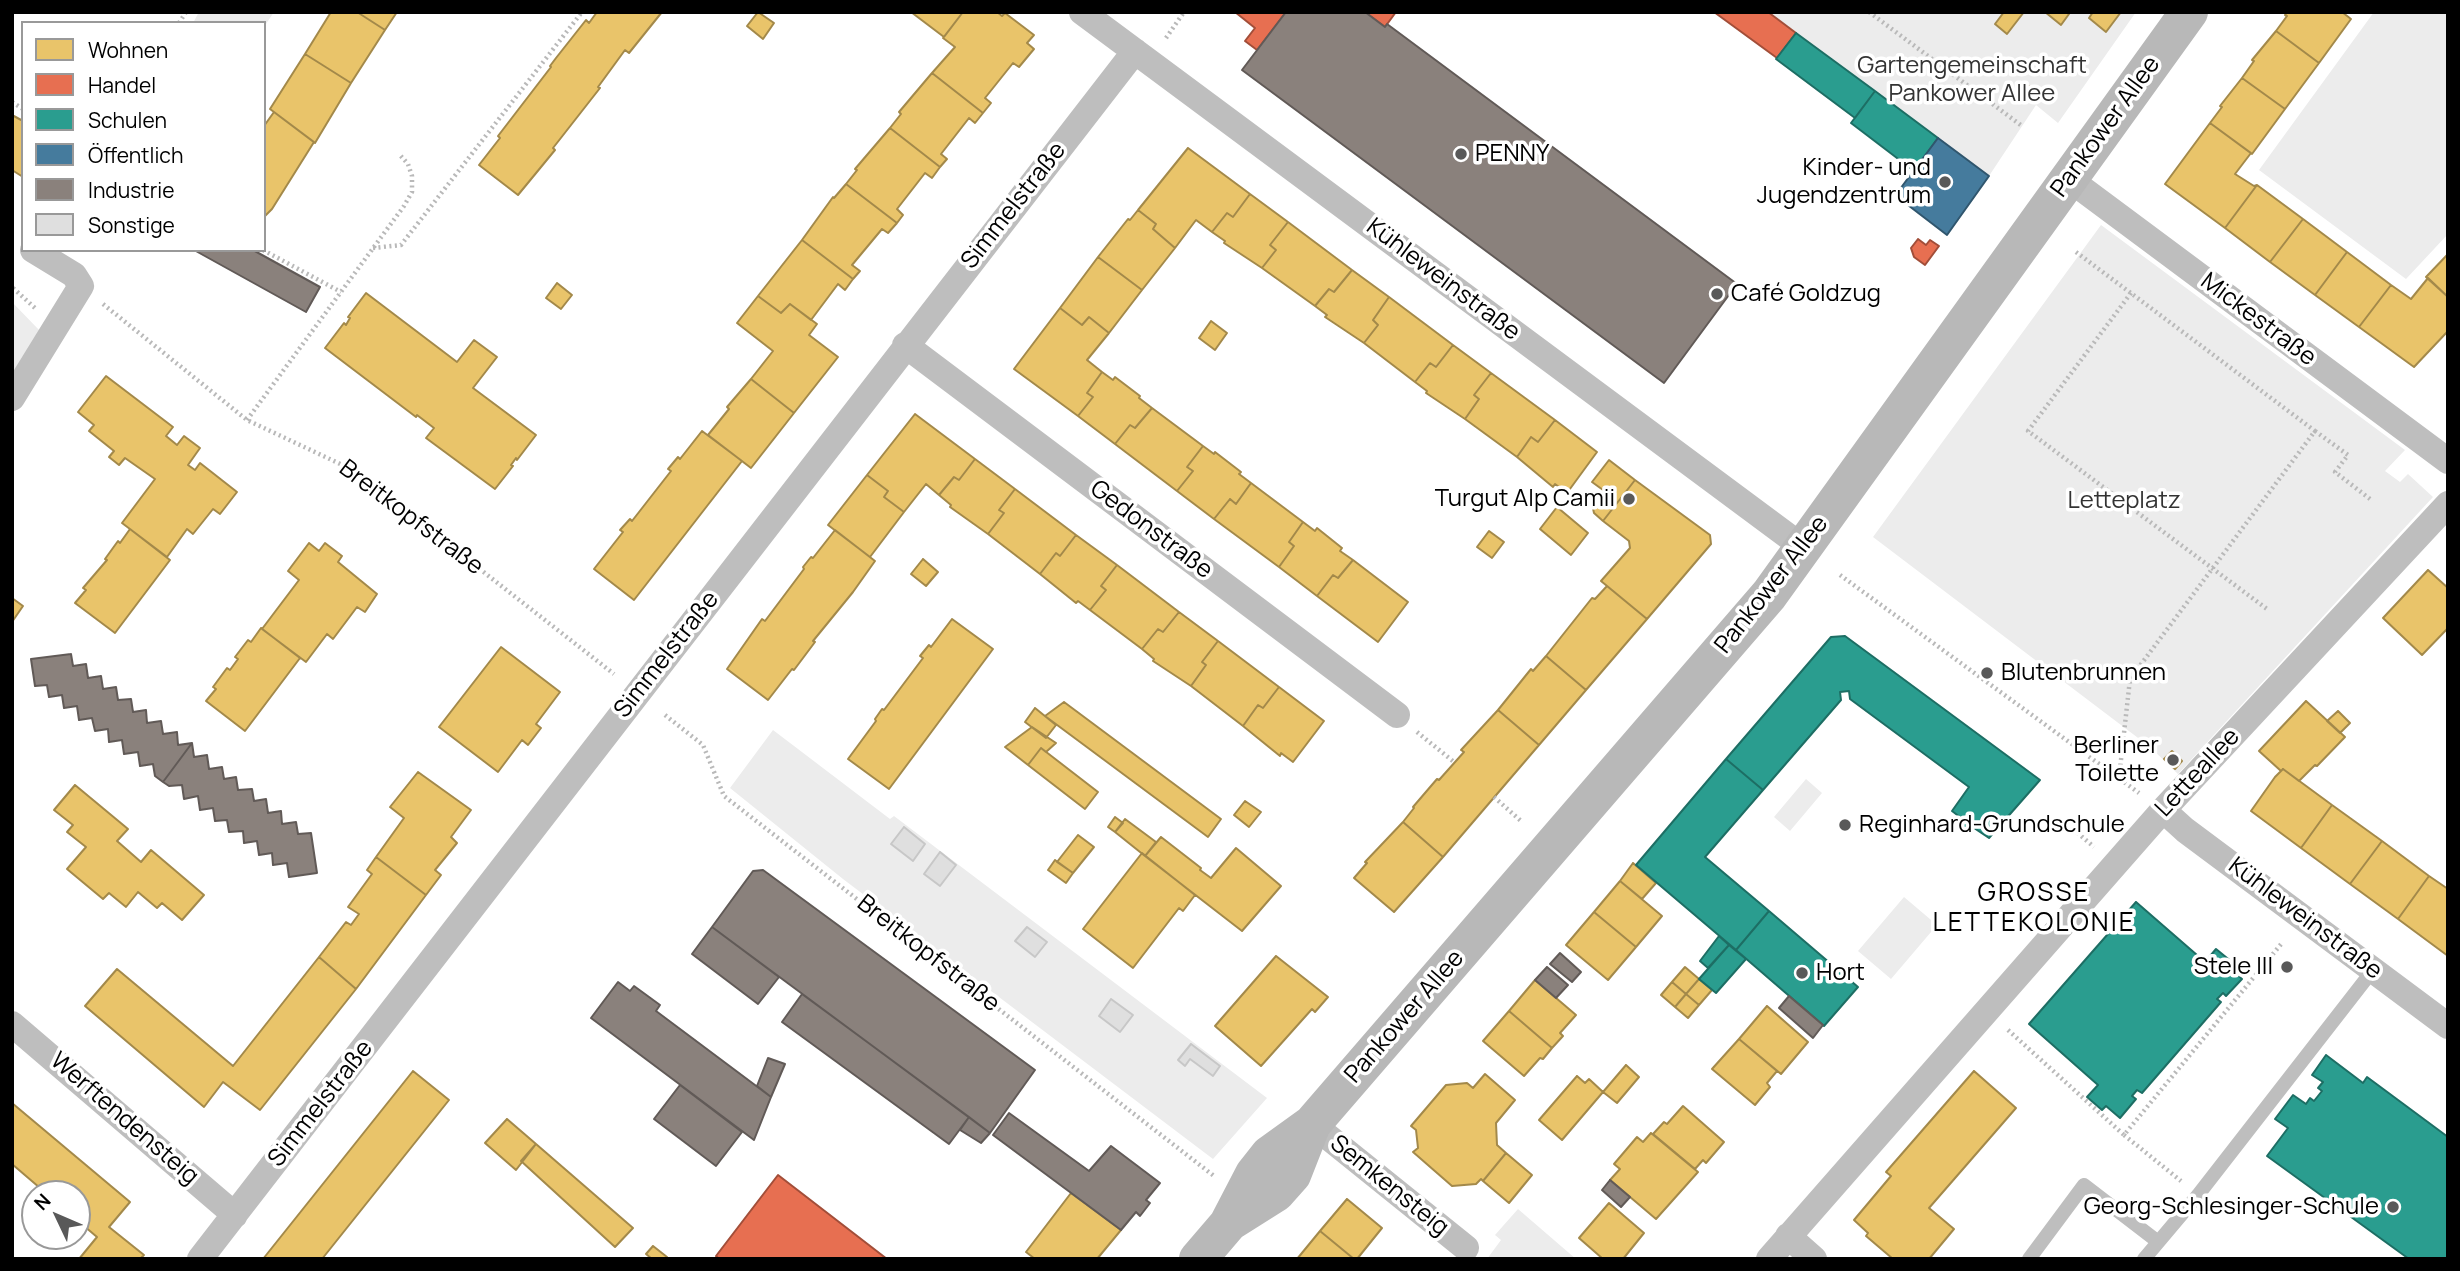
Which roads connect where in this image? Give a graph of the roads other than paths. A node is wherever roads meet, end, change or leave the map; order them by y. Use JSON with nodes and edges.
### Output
{"nodes":[{"id":1,"x":1082,"y":12,"type":"edge"},
{"id":2,"x":2189,"y":12,"type":"edge"},
{"id":3,"x":1135,"y":51,"type":"junction"},
{"id":4,"x":2069,"y":179,"type":"junction"},
{"id":5,"x":36,"y":252,"type":"edge"},
{"id":6,"x":905,"y":345,"type":"junction"},
{"id":7,"x":12,"y":398,"type":"edge"},
{"id":8,"x":2448,"y":461,"type":"edge"},
{"id":9,"x":2448,"y":504,"type":"edge"},
{"id":10,"x":1804,"y":548,"type":"junction"},
{"id":11,"x":1397,"y":715,"type":"road end"},
{"id":12,"x":2163,"y":810,"type":"junction"},
{"id":13,"x":2373,"y":970,"type":"junction"},
{"id":14,"x":12,"y":1024,"type":"edge"},
{"id":15,"x":2448,"y":1026,"type":"edge"},
{"id":16,"x":1312,"y":1124,"type":"junction"},
{"id":17,"x":235,"y":1214,"type":"junction"},
{"id":18,"x":1788,"y":1237,"type":"junction"},
{"id":19,"x":2157,"y":1241,"type":"junction"},
{"id":20,"x":1466,"y":1248,"type":"dead end"},
{"id":21,"x":200,"y":1259,"type":"edge"},
{"id":22,"x":1198,"y":1259,"type":"edge"},
{"id":23,"x":1769,"y":1259,"type":"edge"},
{"id":24,"x":1814,"y":1259,"type":"edge"},
{"id":25,"x":2029,"y":1259,"type":"edge"},
{"id":26,"x":2144,"y":1259,"type":"edge"}],
"edges":[{"from":1,"to":3,"type":"street","name":"Kühleweinstraße"},
{"from":2,"to":4,"type":"street","name":"Pankower Allee"},
{"from":3,"to":6,"type":"street","name":"Simmelstraße"},
{"from":3,"to":10,"type":"street","name":"Kühleweinstraße"},
{"from":4,"to":8,"type":"street","name":"Mickestraße"},
{"from":4,"to":10,"type":"street","name":"Pankower Allee"},
{"from":5,"to":7,"type":"street"},
{"from":6,"to":11,"type":"street","name":"Gedonstraße"},
{"from":6,"to":17,"type":"street","name":"Simmelstraße"},
{"from":9,"to":12,"type":"street","name":"Letteallee"},
{"from":10,"to":16,"type":"street","name":"Pankower Allee"},
{"from":12,"to":13,"type":"street","name":"Kühleweinstraße"},
{"from":12,"to":18,"type":"street","name":"Letteallee"},
{"from":13,"to":15,"type":"street","name":"Kühleweinstraße"},
{"from":13,"to":19,"type":"lane"},
{"from":14,"to":17,"type":"street","name":"Werftendensteig"},
{"from":16,"to":20,"type":"street","name":"Semkensteig"},
{"from":16,"to":22,"type":"street","name":"Pankower Allee"},
{"from":17,"to":21,"type":"street","name":"Simmelstraße"},
{"from":18,"to":23,"type":"street","name":"Letteallee"},
{"from":18,"to":24,"type":"street"},
{"from":19,"to":25,"type":"lane"},
{"from":19,"to":26,"type":"lane"}]}
